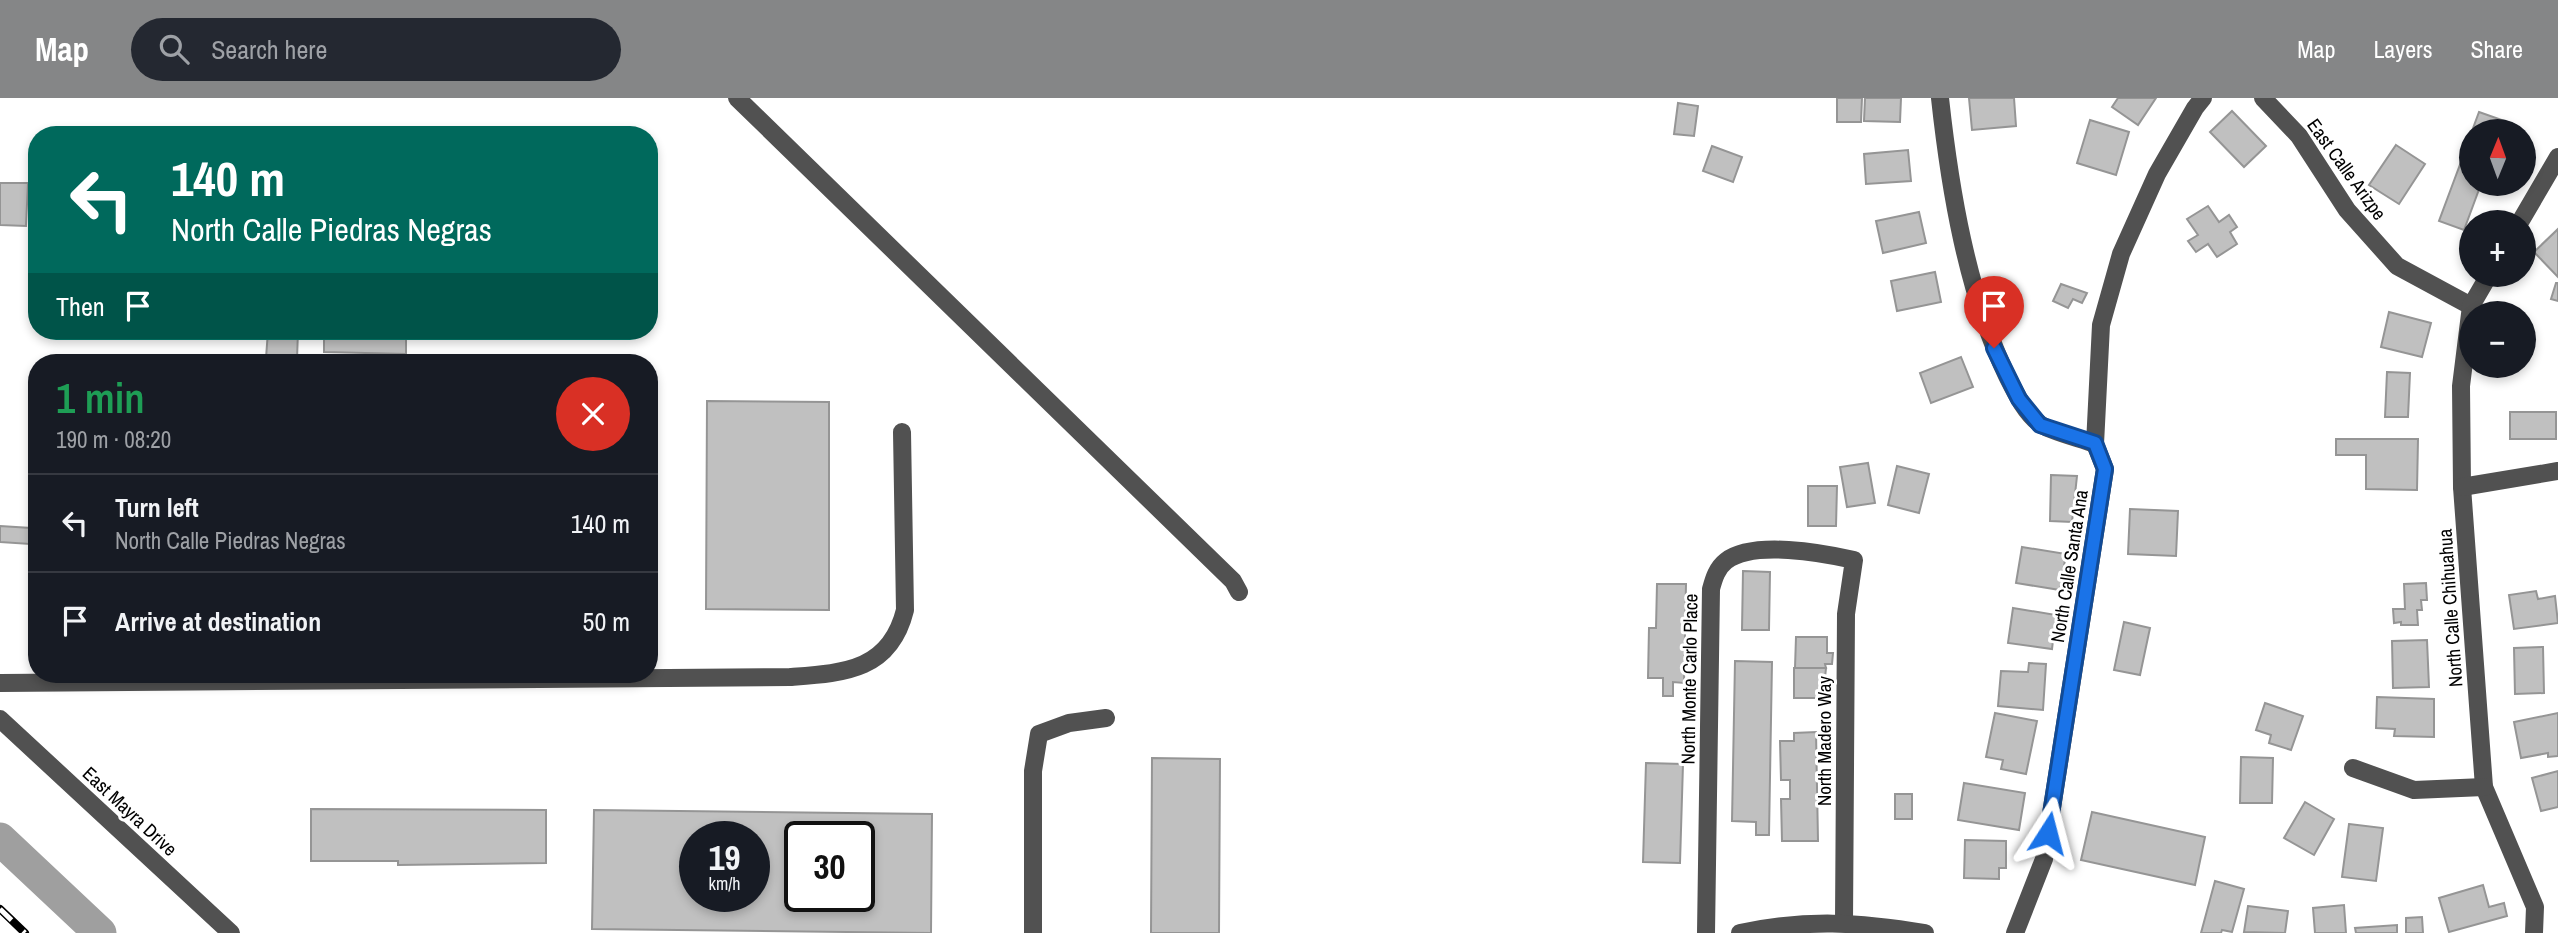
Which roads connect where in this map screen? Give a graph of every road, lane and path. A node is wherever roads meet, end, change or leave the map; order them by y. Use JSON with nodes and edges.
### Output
{"nodes":[{"id":1,"x":737,"y":98,"type":"edge"},
{"id":2,"x":1940,"y":98,"type":"edge"},
{"id":3,"x":2203,"y":98,"type":"edge"},
{"id":4,"x":2263,"y":98,"type":"edge"},
{"id":5,"x":2558,"y":157,"type":"edge"},
{"id":6,"x":2527,"y":210,"type":"edge"},
{"id":7,"x":2462,"y":301,"type":"edge"},
{"id":8,"x":2461,"y":378,"type":"edge"},
{"id":9,"x":902,"y":432,"type":"dead end"},
{"id":10,"x":2095,"y":443,"type":"junction"},
{"id":11,"x":2558,"y":471,"type":"edge"},
{"id":12,"x":2462,"y":487,"type":"junction"},
{"id":13,"x":1854,"y":560,"type":"joint"},
{"id":14,"x":1239,"y":592,"type":"dead end"},
{"id":15,"x":658,"y":678,"type":"edge"},
{"id":16,"x":0,"y":683,"type":"edge"},
{"id":17,"x":28,"y":683,"type":"edge"},
{"id":18,"x":1106,"y":718,"type":"dead end"},
{"id":19,"x":0,"y":719,"type":"edge"},
{"id":20,"x":2353,"y":768,"type":"dead end"},
{"id":21,"x":2484,"y":787,"type":"junction"},
{"id":22,"x":1844,"y":922,"type":"junction"},
{"id":23,"x":1769,"y":930,"type":"edge"},
{"id":24,"x":231,"y":933,"type":"edge"},
{"id":25,"x":1034,"y":933,"type":"edge"},
{"id":26,"x":1706,"y":933,"type":"edge"},
{"id":27,"x":1740,"y":933,"type":"edge"},
{"id":28,"x":1925,"y":933,"type":"edge"},
{"id":29,"x":2015,"y":933,"type":"edge"},
{"id":30,"x":2534,"y":933,"type":"edge"}],
"edges":[{"from":1,"to":14,"type":"street"},
{"from":2,"to":10,"type":"street"},
{"from":3,"to":10,"type":"street","name":"North Calle Santa Ana"},
{"from":4,"to":7,"type":"street","name":"East Calle Arizpe"},
{"from":5,"to":6,"type":"street"},
{"from":8,"to":12,"type":"street","name":"North Calle Chihuahua"},
{"from":9,"to":15,"type":"street"},
{"from":10,"to":29,"type":"street","name":"North Calle Santa Ana"},
{"from":11,"to":12,"type":"street"},
{"from":12,"to":21,"type":"street","name":"North Calle Chihuahua"},
{"from":13,"to":22,"type":"street","name":"North Madero Way"},
{"from":13,"to":26,"type":"street","name":"North Monte Carlo Place"},
{"from":16,"to":17,"type":"street"},
{"from":18,"to":25,"type":"street"},
{"from":19,"to":24,"type":"street","name":"East Mayra Drive"},
{"from":20,"to":21,"type":"street"},
{"from":21,"to":30,"type":"street","name":"North Calle Chihuahua"},
{"from":22,"to":23,"type":"street"},
{"from":22,"to":28,"type":"street"},
{"from":23,"to":27,"type":"street"}]}
